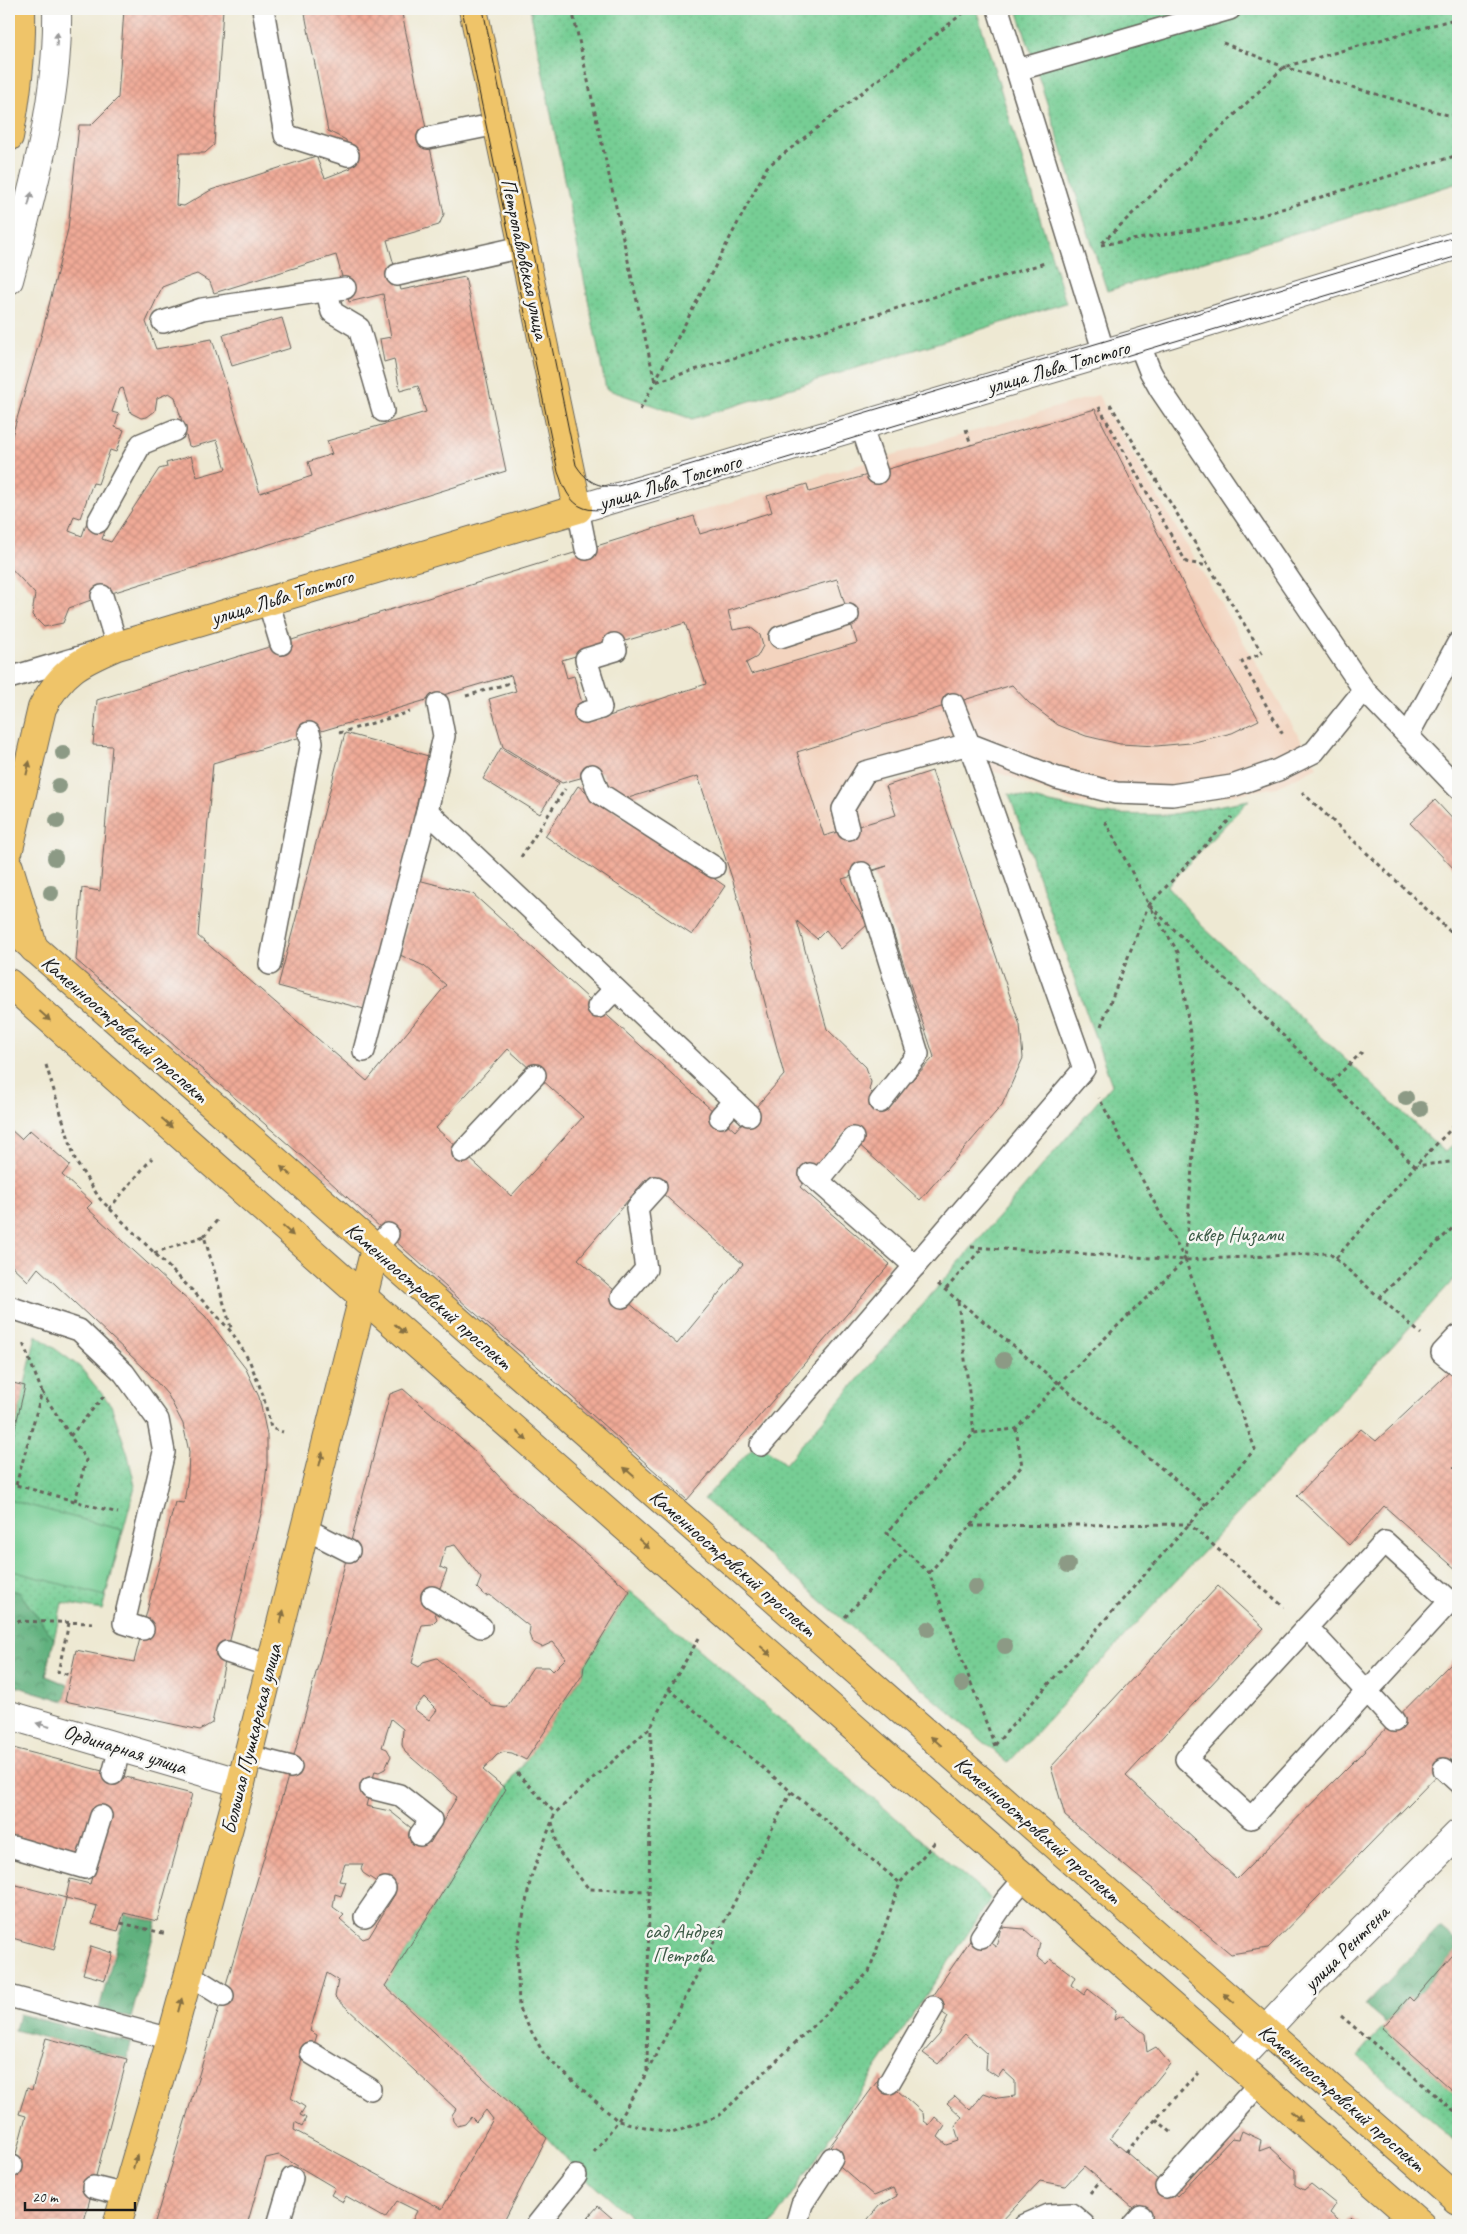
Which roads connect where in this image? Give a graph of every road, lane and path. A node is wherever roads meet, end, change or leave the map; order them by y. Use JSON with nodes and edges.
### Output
{"nodes":[{"id":1,"x":56,"y":9,"type":"edge"},
{"id":2,"x":262,"y":9,"type":"edge"},
{"id":3,"x":473,"y":9,"type":"edge"},
{"id":4,"x":572,"y":9,"type":"edge"},
{"id":5,"x":969,"y":9,"type":"edge"},
{"id":6,"x":998,"y":9,"type":"edge"},
{"id":7,"x":1230,"y":9,"type":"edge"},
{"id":8,"x":1458,"y":18,"type":"edge"},
{"id":9,"x":17,"y":23,"type":"edge"},
{"id":10,"x":1176,"y":26,"type":"junction"},
{"id":11,"x":1284,"y":67,"type":"junction"},
{"id":12,"x":1017,"y":70,"type":"junction"},
{"id":13,"x":1458,"y":118,"type":"edge"},
{"id":14,"x":497,"y":124,"type":"junction"},
{"id":15,"x":9,"y":137,"type":"edge"},
{"id":16,"x":428,"y":138,"type":"dead end"},
{"id":17,"x":348,"y":155,"type":"dead end"},
{"id":18,"x":1100,"y":245,"type":"dead end"},
{"id":19,"x":1458,"y":246,"type":"edge"},
{"id":20,"x":522,"y":247,"type":"junction"},
{"id":21,"x":397,"y":275,"type":"dead end"},
{"id":22,"x":9,"y":280,"type":"edge"},
{"id":23,"x":163,"y":322,"type":"dead end"},
{"id":24,"x":1139,"y":343,"type":"junction"},
{"id":25,"x":1104,"y":353,"type":"junction"},
{"id":26,"x":655,"y":382,"type":"junction"},
{"id":27,"x":1110,"y":404,"type":"dead end"},
{"id":28,"x":1099,"y":407,"type":"dead end"},
{"id":29,"x":640,"y":410,"type":"dead end"},
{"id":30,"x":383,"y":411,"type":"dead end"},
{"id":31,"x":862,"y":425,"type":"junction"},
{"id":32,"x":966,"y":426,"type":"dead end"},
{"id":33,"x":175,"y":430,"type":"dead end"},
{"id":34,"x":971,"y":445,"type":"dead end"},
{"id":35,"x":877,"y":473,"type":"dead end"},
{"id":36,"x":578,"y":509,"type":"junction"},
{"id":37,"x":98,"y":522,"type":"dead end"},
{"id":38,"x":586,"y":550,"type":"dead end"},
{"id":39,"x":1208,"y":566,"type":"junction"},
{"id":40,"x":102,"y":596,"type":"dead end"},
{"id":41,"x":268,"y":601,"type":"junction"},
{"id":42,"x":848,"y":615,"type":"dead end"},
{"id":43,"x":780,"y":637,"type":"dead end"},
{"id":44,"x":1458,"y":643,"type":"edge"},
{"id":45,"x":281,"y":644,"type":"dead end"},
{"id":46,"x":614,"y":644,"type":"dead end"},
{"id":47,"x":117,"y":646,"type":"junction"},
{"id":48,"x":9,"y":678,"type":"edge"},
{"id":49,"x":513,"y":682,"type":"dead end"},
{"id":50,"x":1364,"y":690,"type":"junction"},
{"id":51,"x":438,"y":704,"type":"junction"},
{"id":52,"x":953,"y":704,"type":"dead end"},
{"id":53,"x":585,"y":713,"type":"dead end"},
{"id":54,"x":1408,"y":735,"type":"junction"},
{"id":55,"x":311,"y":737,"type":"joint"},
{"id":56,"x":969,"y":744,"type":"junction"},
{"id":57,"x":1298,"y":760,"type":"junction"},
{"id":58,"x":1278,"y":770,"type":"junction"},
{"id":59,"x":593,"y":778,"type":"joint"},
{"id":60,"x":1087,"y":786,"type":"junction"},
{"id":61,"x":1458,"y":788,"type":"edge"},
{"id":62,"x":427,"y":811,"type":"junction"},
{"id":63,"x":1235,"y":814,"type":"dead end"},
{"id":64,"x":848,"y":829,"type":"dead end"},
{"id":65,"x":9,"y":849,"type":"edge"},
{"id":66,"x":9,"y":867,"type":"edge"},
{"id":67,"x":714,"y":867,"type":"dead end"},
{"id":68,"x":862,"y":873,"type":"dead end"},
{"id":69,"x":504,"y":883,"type":"junction"},
{"id":70,"x":1148,"y":905,"type":"junction"},
{"id":71,"x":9,"y":926,"type":"edge"},
{"id":72,"x":1458,"y":939,"type":"edge"},
{"id":73,"x":34,"y":949,"type":"junction"},
{"id":74,"x":270,"y":964,"type":"dead end"},
{"id":75,"x":9,"y":983,"type":"edge"},
{"id":76,"x":615,"y":990,"type":"junction"},
{"id":77,"x":598,"y":1007,"type":"dead end"},
{"id":78,"x":364,"y":1051,"type":"dead end"},
{"id":79,"x":1362,"y":1052,"type":"dead end"},
{"id":80,"x":46,"y":1065,"type":"dead end"},
{"id":81,"x":1084,"y":1068,"type":"junction"},
{"id":82,"x":535,"y":1075,"type":"dead end"},
{"id":83,"x":1331,"y":1082,"type":"junction"},
{"id":84,"x":880,"y":1102,"type":"dead end"},
{"id":85,"x":720,"y":1117,"type":"dead end"},
{"id":86,"x":1458,"y":1122,"type":"edge"},
{"id":87,"x":853,"y":1138,"type":"dead end"},
{"id":88,"x":463,"y":1152,"type":"dead end"},
{"id":89,"x":152,"y":1158,"type":"dead end"},
{"id":90,"x":1458,"y":1161,"type":"edge"},
{"id":91,"x":1415,"y":1166,"type":"junction"},
{"id":92,"x":656,"y":1187,"type":"dead end"},
{"id":93,"x":109,"y":1209,"type":"junction"},
{"id":94,"x":220,"y":1218,"type":"dead end"},
{"id":95,"x":1458,"y":1223,"type":"edge"},
{"id":96,"x":204,"y":1236,"type":"junction"},
{"id":97,"x":382,"y":1242,"type":"junction"},
{"id":98,"x":154,"y":1253,"type":"junction"},
{"id":99,"x":1336,"y":1258,"type":"junction"},
{"id":100,"x":1185,"y":1260,"type":"junction"},
{"id":101,"x":915,"y":1266,"type":"junction"},
{"id":102,"x":946,"y":1290,"type":"junction"},
{"id":103,"x":363,"y":1297,"type":"junction"},
{"id":104,"x":622,"y":1297,"type":"dead end"},
{"id":105,"x":1379,"y":1297,"type":"junction"},
{"id":106,"x":958,"y":1301,"type":"junction"},
{"id":107,"x":10,"y":1307,"type":"edge"},
{"id":108,"x":233,"y":1334,"type":"junction"},
{"id":109,"x":1423,"y":1336,"type":"dead end"},
{"id":110,"x":1458,"y":1336,"type":"edge"},
{"id":111,"x":1457,"y":1366,"type":"edge"},
{"id":112,"x":124,"y":1373,"type":"junction"},
{"id":113,"x":1058,"y":1384,"type":"junction"},
{"id":114,"x":42,"y":1392,"type":"junction"},
{"id":115,"x":1016,"y":1429,"type":"junction"},
{"id":116,"x":283,"y":1432,"type":"dead end"},
{"id":117,"x":974,"y":1433,"type":"junction"},
{"id":118,"x":70,"y":1436,"type":"junction"},
{"id":119,"x":762,"y":1445,"type":"dead end"},
{"id":120,"x":9,"y":1483,"type":"edge"},
{"id":121,"x":16,"y":1485,"type":"junction"},
{"id":122,"x":75,"y":1501,"type":"junction"},
{"id":123,"x":1206,"y":1505,"type":"junction"},
{"id":124,"x":148,"y":1521,"type":"junction"},
{"id":125,"x":1189,"y":1524,"type":"junction"},
{"id":126,"x":971,"y":1526,"type":"junction"},
{"id":127,"x":304,"y":1528,"type":"junction"},
{"id":128,"x":349,"y":1551,"type":"dead end"},
{"id":129,"x":905,"y":1551,"type":"junction"},
{"id":130,"x":929,"y":1573,"type":"junction"},
{"id":131,"x":432,"y":1597,"type":"dead end"},
{"id":132,"x":842,"y":1619,"type":"dead end"},
{"id":133,"x":9,"y":1621,"type":"edge"},
{"id":134,"x":68,"y":1623,"type":"junction"},
{"id":135,"x":133,"y":1626,"type":"joint"},
{"id":136,"x":481,"y":1627,"type":"dead end"},
{"id":137,"x":1307,"y":1627,"type":"junction"},
{"id":138,"x":699,"y":1638,"type":"dead end"},
{"id":139,"x":227,"y":1652,"type":"dead end"},
{"id":140,"x":270,"y":1666,"type":"junction"},
{"id":141,"x":70,"y":1675,"type":"dead end"},
{"id":142,"x":669,"y":1689,"type":"junction"},
{"id":143,"x":1367,"y":1691,"type":"junction"},
{"id":144,"x":9,"y":1715,"type":"edge"},
{"id":145,"x":1394,"y":1721,"type":"dead end"},
{"id":146,"x":651,"y":1727,"type":"junction"},
{"id":147,"x":995,"y":1745,"type":"junction"},
{"id":148,"x":999,"y":1754,"type":"dead end"},
{"id":149,"x":248,"y":1756,"type":"junction"},
{"id":150,"x":291,"y":1767,"type":"dead end"},
{"id":151,"x":517,"y":1773,"type":"dead end"},
{"id":152,"x":241,"y":1783,"type":"junction"},
{"id":153,"x":371,"y":1788,"type":"dead end"},
{"id":154,"x":792,"y":1792,"type":"junction"},
{"id":155,"x":555,"y":1812,"type":"junction"},
{"id":156,"x":101,"y":1816,"type":"dead end"},
{"id":157,"x":552,"y":1821,"type":"junction"},
{"id":158,"x":1458,"y":1834,"type":"edge"},
{"id":159,"x":420,"y":1835,"type":"dead end"},
{"id":160,"x":935,"y":1842,"type":"dead end"},
{"id":161,"x":13,"y":1847,"type":"dead end"},
{"id":162,"x":1026,"y":1878,"type":"junction"},
{"id":163,"x":900,"y":1883,"type":"junction"},
{"id":164,"x":385,"y":1888,"type":"dead end"},
{"id":165,"x":649,"y":1891,"type":"junction"},
{"id":166,"x":365,"y":1917,"type":"dead end"},
{"id":167,"x":121,"y":1923,"type":"dead end"},
{"id":168,"x":169,"y":1934,"type":"dead end"},
{"id":169,"x":982,"y":1936,"type":"dead end"},
{"id":170,"x":188,"y":1974,"type":"junction"},
{"id":171,"x":9,"y":1996,"type":"edge"},
{"id":172,"x":223,"y":1996,"type":"dead end"},
{"id":173,"x":934,"y":2007,"type":"dead end"},
{"id":174,"x":1341,"y":2016,"type":"dead end"},
{"id":175,"x":1266,"y":2030,"type":"junction"},
{"id":176,"x":171,"y":2040,"type":"junction"},
{"id":177,"x":311,"y":2053,"type":"dead end"},
{"id":178,"x":1235,"y":2063,"type":"junction"},
{"id":179,"x":1203,"y":2067,"type":"dead end"},
{"id":180,"x":646,"y":2074,"type":"junction"},
{"id":181,"x":889,"y":2083,"type":"dead end"},
{"id":182,"x":1259,"y":2084,"type":"junction"},
{"id":183,"x":370,"y":2089,"type":"dead end"},
{"id":184,"x":1458,"y":2114,"type":"edge"},
{"id":185,"x":618,"y":2121,"type":"junction"},
{"id":186,"x":1126,"y":2152,"type":"dead end"},
{"id":187,"x":832,"y":2158,"type":"dead end"},
{"id":188,"x":576,"y":2176,"type":"joint"},
{"id":189,"x":292,"y":2178,"type":"dead end"},
{"id":190,"x":93,"y":2187,"type":"dead end"},
{"id":191,"x":1166,"y":2187,"type":"dead end"},
{"id":192,"x":125,"y":2195,"type":"junction"},
{"id":193,"x":1458,"y":2200,"type":"edge"},
{"id":194,"x":117,"y":2225,"type":"edge"},
{"id":195,"x":278,"y":2225,"type":"edge"},
{"id":196,"x":537,"y":2225,"type":"edge"},
{"id":197,"x":796,"y":2225,"type":"edge"},
{"id":198,"x":1025,"y":2225,"type":"edge"},
{"id":199,"x":1084,"y":2225,"type":"edge"},
{"id":200,"x":1422,"y":2225,"type":"edge"}],
"edges":[{"from":22,"to":1,"type":"street","one_way":true},
{"from":2,"to":17,"type":"lane"},
{"from":3,"to":14,"type":"main road","name":"Петропавловская улица"},
{"from":4,"to":26,"type":"path"},
{"from":5,"to":26,"type":"path"},
{"from":6,"to":12,"type":"lane"},
{"from":7,"to":10,"type":"lane"},
{"from":8,"to":11,"type":"path"},
{"from":9,"to":15,"type":"main road"},
{"from":10,"to":11,"type":"path"},
{"from":10,"to":12,"type":"lane"},
{"from":11,"to":13,"type":"path"},
{"from":11,"to":18,"type":"path"},
{"from":12,"to":25,"type":"lane"},
{"from":14,"to":16,"type":"lane"},
{"from":14,"to":20,"type":"main road","name":"Петропавловская улица"},
{"from":19,"to":24,"type":"street","name":"улица Льва Толстого"},
{"from":20,"to":21,"type":"lane"},
{"from":20,"to":36,"type":"main road","name":"Петропавловская улица"},
{"from":23,"to":30,"type":"lane"},
{"from":24,"to":25,"type":"street","name":"улица Льва Толстого"},
{"from":24,"to":50,"type":"lane"},
{"from":25,"to":31,"type":"street","name":"улица Льва Толстого"},
{"from":26,"to":29,"type":"path"},
{"from":27,"to":39,"type":"path"},
{"from":28,"to":39,"type":"path"},
{"from":31,"to":35,"type":"lane"},
{"from":31,"to":36,"type":"street","name":"улица Льва Толстого"},
{"from":32,"to":34,"type":"path"},
{"from":33,"to":37,"type":"lane"},
{"from":36,"to":38,"type":"lane"},
{"from":36,"to":41,"type":"main road","name":"улица Льва Толстого"},
{"from":39,"to":57,"type":"path"},
{"from":40,"to":47,"type":"lane"},
{"from":41,"to":45,"type":"lane"},
{"from":41,"to":47,"type":"main road","name":"улица Льва Толстого"},
{"from":42,"to":43,"type":"lane"},
{"from":44,"to":54,"type":"lane"},
{"from":46,"to":53,"type":"lane"},
{"from":47,"to":48,"type":"lane"},
{"from":65,"to":47,"type":"main road","name":"улица Льва Толстого","one_way":true},
{"from":49,"to":51,"type":"path"},
{"from":50,"to":54,"type":"lane"},
{"from":50,"to":57,"type":"lane"},
{"from":51,"to":55,"type":"path"},
{"from":51,"to":62,"type":"lane"},
{"from":52,"to":56,"type":"lane"},
{"from":54,"to":61,"type":"lane"},
{"from":55,"to":74,"type":"lane"},
{"from":56,"to":60,"type":"lane"},
{"from":56,"to":64,"type":"lane"},
{"from":56,"to":81,"type":"lane"},
{"from":57,"to":58,"type":"lane"},
{"from":58,"to":60,"type":"lane"},
{"from":58,"to":72,"type":"path"},
{"from":59,"to":67,"type":"lane"},
{"from":59,"to":69,"type":"path"},
{"from":60,"to":70,"type":"path"},
{"from":62,"to":69,"type":"lane"},
{"from":62,"to":78,"type":"lane"},
{"from":63,"to":70,"type":"path"},
{"from":66,"to":73,"type":"main road"},
{"from":68,"to":84,"type":"lane"},
{"from":69,"to":76,"type":"lane"},
{"from":70,"to":81,"type":"path"},
{"from":70,"to":83,"type":"path"},
{"from":70,"to":100,"type":"path"},
{"from":71,"to":73,"type":"main road","name":"Каменноостровский проспект"},
{"from":97,"to":73,"type":"main road","name":"Каменноостровский проспект","one_way":true},
{"from":75,"to":103,"type":"main road","name":"Каменноостровский проспект","one_way":true},
{"from":76,"to":77,"type":"lane"},
{"from":76,"to":85,"type":"lane"},
{"from":79,"to":83,"type":"path"},
{"from":80,"to":93,"type":"path"},
{"from":81,"to":100,"type":"path"},
{"from":81,"to":101,"type":"lane"},
{"from":82,"to":88,"type":"lane"},
{"from":83,"to":91,"type":"path"},
{"from":86,"to":91,"type":"path"},
{"from":87,"to":101,"type":"lane"},
{"from":89,"to":93,"type":"path"},
{"from":90,"to":91,"type":"path"},
{"from":91,"to":99,"type":"path"},
{"from":92,"to":104,"type":"lane"},
{"from":93,"to":98,"type":"path"},
{"from":94,"to":96,"type":"path"},
{"from":95,"to":105,"type":"path"},
{"from":96,"to":98,"type":"path"},
{"from":96,"to":108,"type":"path"},
{"from":97,"to":103,"type":"main road","name":"Большая Пушкарская улица"},
{"from":175,"to":97,"type":"main road","name":"Каменноостровский проспект","one_way":true},
{"from":98,"to":108,"type":"path"},
{"from":99,"to":100,"type":"path"},
{"from":99,"to":105,"type":"path"},
{"from":100,"to":102,"type":"path"},
{"from":100,"to":113,"type":"path"},
{"from":100,"to":123,"type":"path"},
{"from":101,"to":102,"type":"path"},
{"from":101,"to":119,"type":"lane"},
{"from":102,"to":106,"type":"path"},
{"from":127,"to":103,"type":"main road","name":"Большая Пушкарская улица","one_way":true},
{"from":103,"to":162,"type":"main road","name":"Каменноостровский проспект","one_way":true},
{"from":105,"to":109,"type":"path"},
{"from":106,"to":113,"type":"path"},
{"from":106,"to":117,"type":"path"},
{"from":107,"to":112,"type":"lane"},
{"from":107,"to":114,"type":"path"},
{"from":108,"to":116,"type":"path"},
{"from":110,"to":111,"type":"lane"},
{"from":112,"to":118,"type":"path"},
{"from":112,"to":124,"type":"lane"},
{"from":113,"to":115,"type":"path"},
{"from":113,"to":123,"type":"path"},
{"from":114,"to":118,"type":"path"},
{"from":114,"to":121,"type":"path"},
{"from":115,"to":117,"type":"path"},
{"from":115,"to":126,"type":"path"},
{"from":117,"to":129,"type":"path"},
{"from":118,"to":122,"type":"path"},
{"from":120,"to":121,"type":"path"},
{"from":121,"to":122,"type":"path"},
{"from":122,"to":124,"type":"path"},
{"from":123,"to":125,"type":"path"},
{"from":124,"to":135,"type":"lane"},
{"from":125,"to":126,"type":"path"},
{"from":125,"to":137,"type":"path"},
{"from":125,"to":147,"type":"path"},
{"from":126,"to":130,"type":"path"},
{"from":127,"to":128,"type":"lane"},
{"from":140,"to":127,"type":"main road","name":"Большая Пушкарская улица","one_way":true},
{"from":129,"to":130,"type":"path"},
{"from":129,"to":132,"type":"path"},
{"from":130,"to":147,"type":"path"},
{"from":131,"to":136,"type":"lane"},
{"from":133,"to":134,"type":"path"},
{"from":134,"to":135,"type":"path"},
{"from":134,"to":141,"type":"path"},
{"from":137,"to":143,"type":"lane"},
{"from":137,"to":143,"type":"lane"},
{"from":137,"to":143,"type":"lane"},
{"from":138,"to":142,"type":"path"},
{"from":139,"to":140,"type":"lane"},
{"from":140,"to":149,"type":"main road","name":"Большая Пушкарская улица"},
{"from":142,"to":146,"type":"path"},
{"from":142,"to":154,"type":"path"},
{"from":143,"to":145,"type":"lane"},
{"from":152,"to":144,"type":"street","name":"Ординарная улица","one_way":true},
{"from":146,"to":155,"type":"path"},
{"from":146,"to":165,"type":"path"},
{"from":147,"to":148,"type":"path"},
{"from":149,"to":150,"type":"lane"},
{"from":149,"to":152,"type":"main road","name":"Большая Пушкарская улица"},
{"from":151,"to":155,"type":"path"},
{"from":152,"to":170,"type":"main road","name":"Большая Пушкарская улица"},
{"from":153,"to":159,"type":"lane"},
{"from":154,"to":163,"type":"path"},
{"from":154,"to":180,"type":"path"},
{"from":155,"to":157,"type":"path"},
{"from":156,"to":161,"type":"lane"},
{"from":157,"to":165,"type":"path"},
{"from":157,"to":185,"type":"path"},
{"from":158,"to":175,"type":"street","name":"улица Рентгена"},
{"from":160,"to":163,"type":"path"},
{"from":162,"to":169,"type":"lane"},
{"from":162,"to":178,"type":"main road","name":"Каменноостровский проспект"},
{"from":163,"to":185,"type":"path"},
{"from":164,"to":166,"type":"lane"},
{"from":165,"to":180,"type":"path"},
{"from":167,"to":168,"type":"path"},
{"from":170,"to":172,"type":"lane"},
{"from":176,"to":170,"type":"main road","name":"Большая Пушкарская улица","one_way":true},
{"from":171,"to":176,"type":"lane"},
{"from":173,"to":181,"type":"lane"},
{"from":174,"to":184,"type":"path"},
{"from":175,"to":178,"type":"street","name":"улица Рентгена"},
{"from":175,"to":193,"type":"main road","name":"Каменноостровский проспект"},
{"from":192,"to":176,"type":"main road","name":"Большая Пушкарская улица","one_way":true},
{"from":177,"to":183,"type":"lane"},
{"from":178,"to":182,"type":"main road","name":"Каменноостровский проспект"},
{"from":179,"to":186,"type":"path"},
{"from":180,"to":185,"type":"path"},
{"from":182,"to":191,"type":"lane"},
{"from":182,"to":200,"type":"main road","name":"Каменноостровский проспект","one_way":true},
{"from":185,"to":188,"type":"path"},
{"from":187,"to":197,"type":"lane"},
{"from":188,"to":196,"type":"lane"},
{"from":189,"to":195,"type":"lane"},
{"from":190,"to":192,"type":"lane"},
{"from":192,"to":194,"type":"main road","name":"Большая Пушкарская улица"},
{"from":198,"to":199,"type":"lane"}]}
